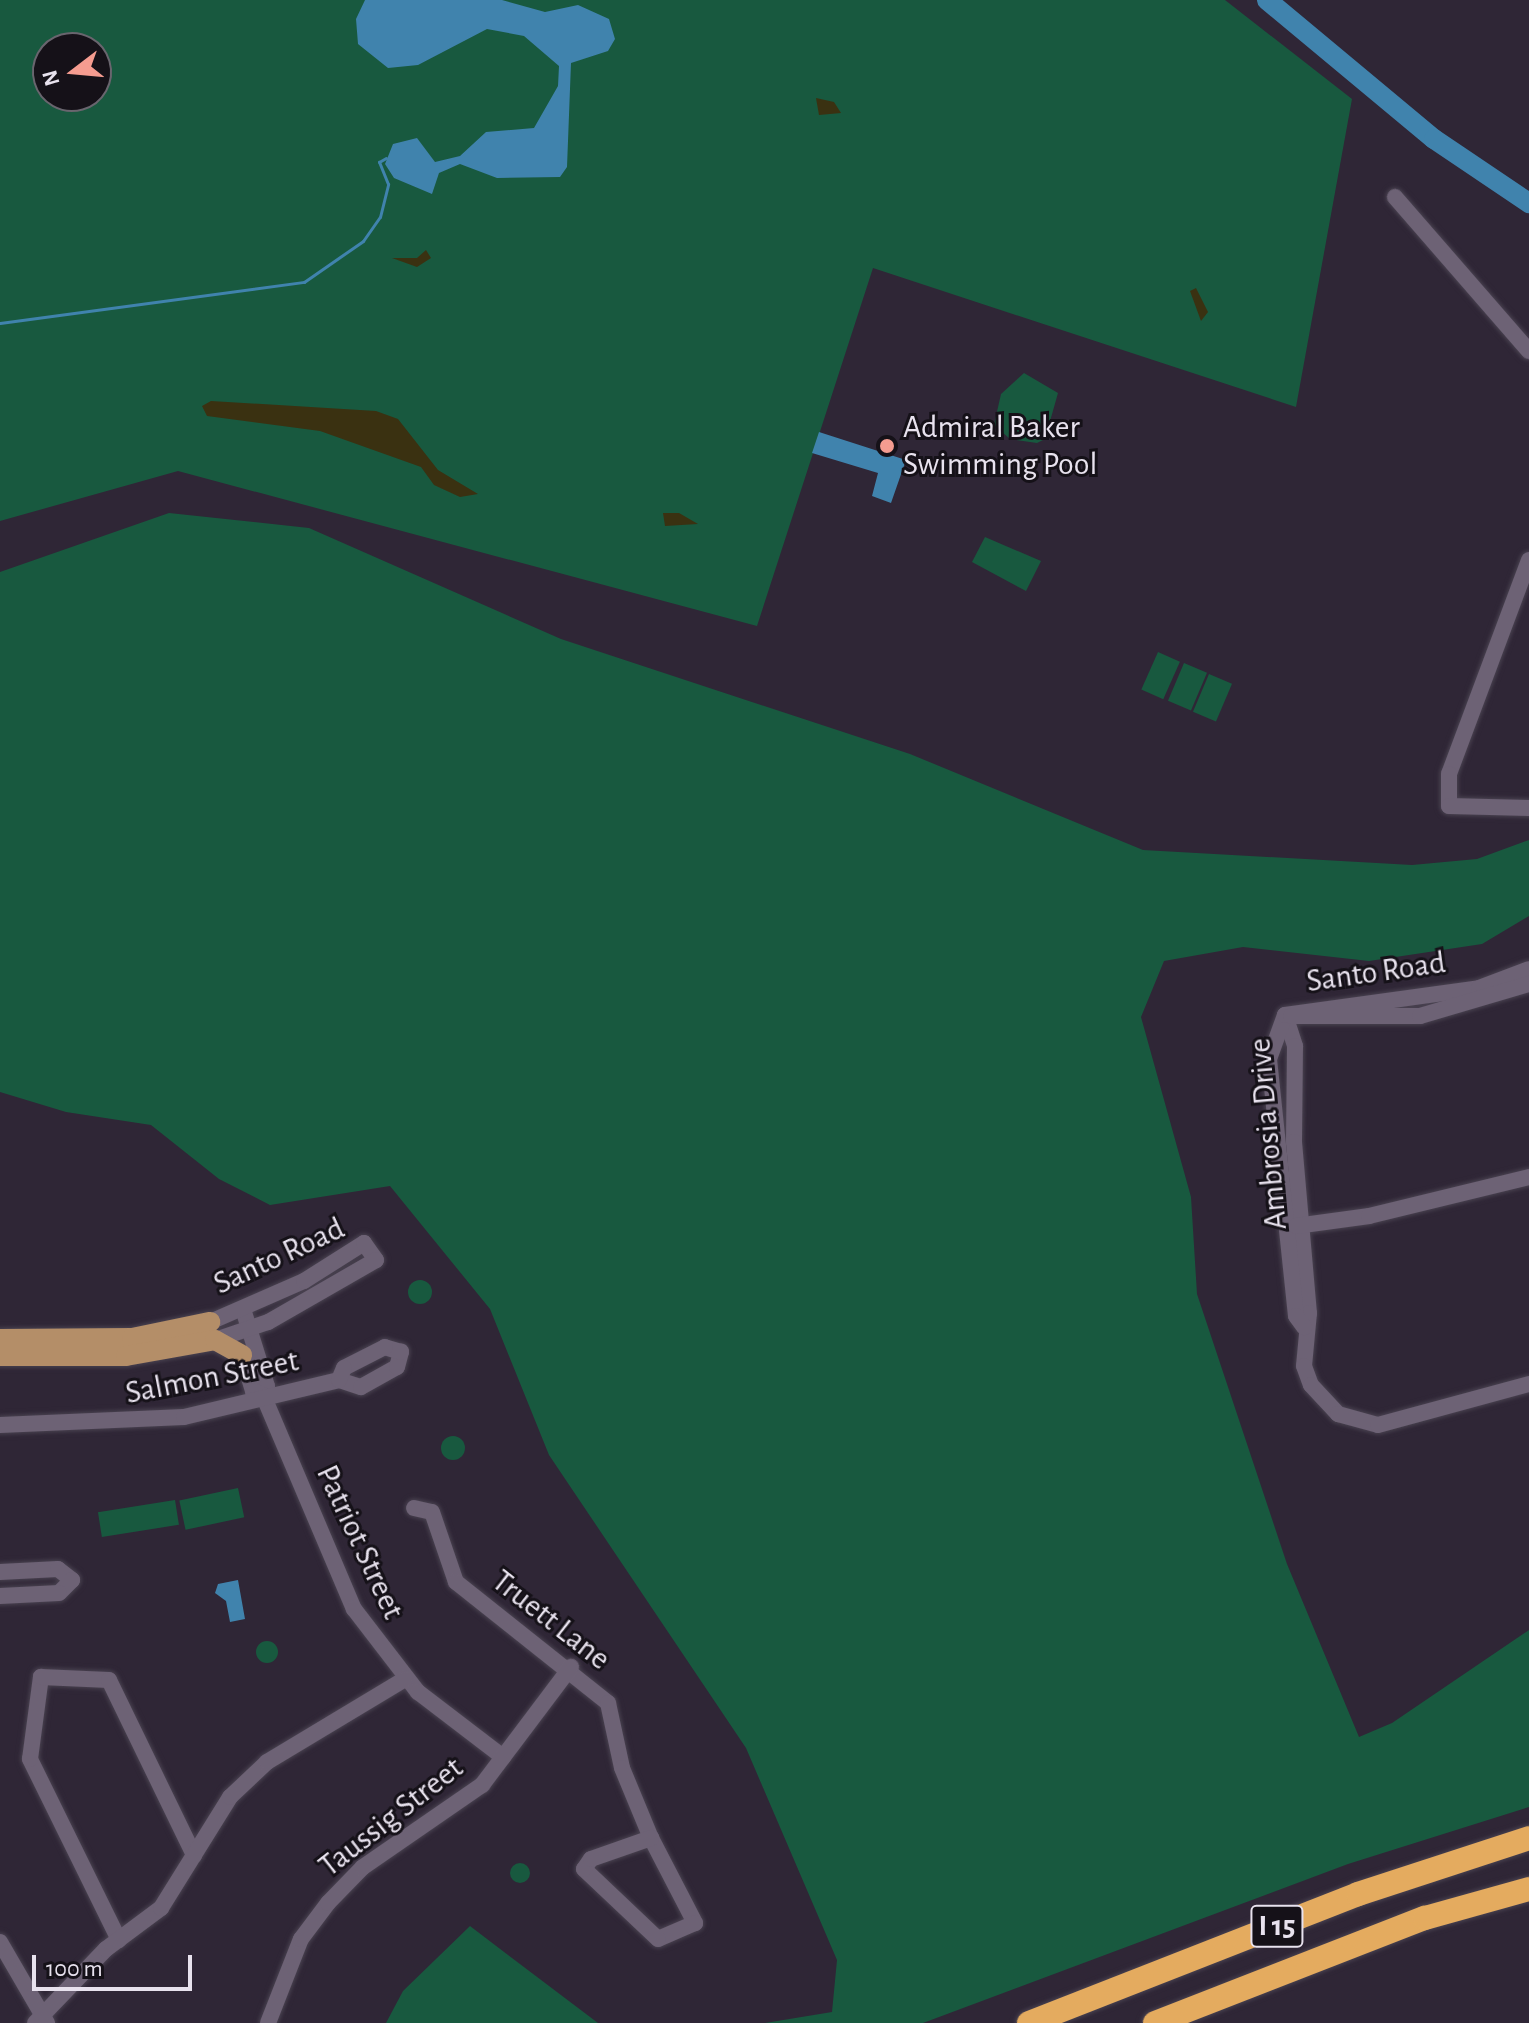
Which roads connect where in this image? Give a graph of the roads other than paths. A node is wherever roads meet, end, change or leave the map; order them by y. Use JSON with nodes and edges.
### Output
{"nodes":[{"id":1,"x":1395,"y":197,"type":"dead end"},
{"id":2,"x":1529,"y":351,"type":"edge"},
{"id":3,"x":1529,"y":560,"type":"edge"},
{"id":4,"x":1529,"y":808,"type":"edge"},
{"id":5,"x":1529,"y":969,"type":"edge"},
{"id":6,"x":1529,"y":984,"type":"edge"},
{"id":7,"x":1285,"y":1015,"type":"junction"},
{"id":8,"x":1529,"y":1177,"type":"edge"},
{"id":9,"x":1305,"y":1225,"type":"junction"},
{"id":10,"x":1286,"y":1227,"type":"junction"},
{"id":11,"x":243,"y":1309,"type":"junction"},
{"id":12,"x":1304,"y":1327,"type":"junction"},
{"id":13,"x":250,"y":1329,"type":"junction"},
{"id":14,"x":213,"y":1331,"type":"junction"},
{"id":15,"x":0,"y":1339,"type":"edge"},
{"id":16,"x":242,"y":1355,"type":"joint"},
{"id":17,"x":0,"y":1356,"type":"edge"},
{"id":18,"x":339,"y":1380,"type":"dead end"},
{"id":19,"x":1529,"y":1384,"type":"edge"},
{"id":20,"x":263,"y":1395,"type":"junction"},
{"id":21,"x":0,"y":1425,"type":"edge"},
{"id":22,"x":414,"y":1508,"type":"dead end"},
{"id":23,"x":0,"y":1572,"type":"edge"},
{"id":24,"x":0,"y":1596,"type":"edge"},
{"id":25,"x":571,"y":1667,"type":"junction"},
{"id":26,"x":405,"y":1679,"type":"junction"},
{"id":27,"x":503,"y":1757,"type":"junction"},
{"id":28,"x":651,"y":1838,"type":"junction"},
{"id":29,"x":1529,"y":1838,"type":"edge"},
{"id":30,"x":194,"y":1855,"type":"junction"},
{"id":31,"x":1529,"y":1889,"type":"edge"},
{"id":32,"x":119,"y":1940,"type":"junction"},
{"id":33,"x":0,"y":1942,"type":"edge"},
{"id":34,"x":42,"y":2021,"type":"edge"},
{"id":35,"x":268,"y":2023,"type":"edge"},
{"id":36,"x":1029,"y":2023,"type":"edge"},
{"id":37,"x":1155,"y":2023,"type":"edge"}],
"edges":[{"from":1,"to":2,"type":"street"},
{"from":3,"to":4,"type":"street"},
{"from":5,"to":7,"type":"street","name":"Santo Road"},
{"from":6,"to":7,"type":"street","name":"Santo Road"},
{"from":7,"to":9,"type":"street","name":"Ambrosia Drive"},
{"from":7,"to":10,"type":"street","name":"Ambrosia Drive"},
{"from":8,"to":9,"type":"street"},
{"from":9,"to":10,"type":"street"},
{"from":9,"to":12,"type":"street","name":"Ambrosia Drive"},
{"from":10,"to":12,"type":"street","name":"Ambrosia Drive"},
{"from":11,"to":13,"type":"street","name":"Patriot Street"},
{"from":11,"to":13,"type":"street","name":"Santo Road"},
{"from":11,"to":14,"type":"street","name":"Santo Road"},
{"from":12,"to":19,"type":"street","name":"Ambrosia Drive"},
{"from":13,"to":14,"type":"street","name":"Santo Road"},
{"from":13,"to":20,"type":"street","name":"Patriot Street"},
{"from":14,"to":15,"type":"main road","name":"Santo Road"},
{"from":14,"to":16,"type":"main road"},
{"from":14,"to":17,"type":"main road","name":"Santo Road"},
{"from":16,"to":20,"type":"street","name":"Patriot Street"},
{"from":18,"to":20,"type":"street","name":"Salmon Street"},
{"from":20,"to":21,"type":"street","name":"Salmon Street"},
{"from":20,"to":26,"type":"street","name":"Patriot Street"},
{"from":22,"to":25,"type":"street","name":"Truett Lane"},
{"from":23,"to":24,"type":"street"},
{"from":25,"to":27,"type":"street","name":"Taussig Street"},
{"from":25,"to":28,"type":"street","name":"Truett Lane"},
{"from":26,"to":27,"type":"street","name":"Patriot Street"},
{"from":26,"to":30,"type":"street"},
{"from":27,"to":35,"type":"street","name":"Taussig Street"},
{"from":28,"to":28,"type":"street","name":"Truett Lane"},
{"from":29,"to":36,"type":"highway","number":"I 15"},
{"from":30,"to":32,"type":"street"},
{"from":30,"to":32,"type":"street"},
{"from":31,"to":37,"type":"highway","number":"I 15"},
{"from":32,"to":34,"type":"street"},
{"from":33,"to":34,"type":"street"}]}
